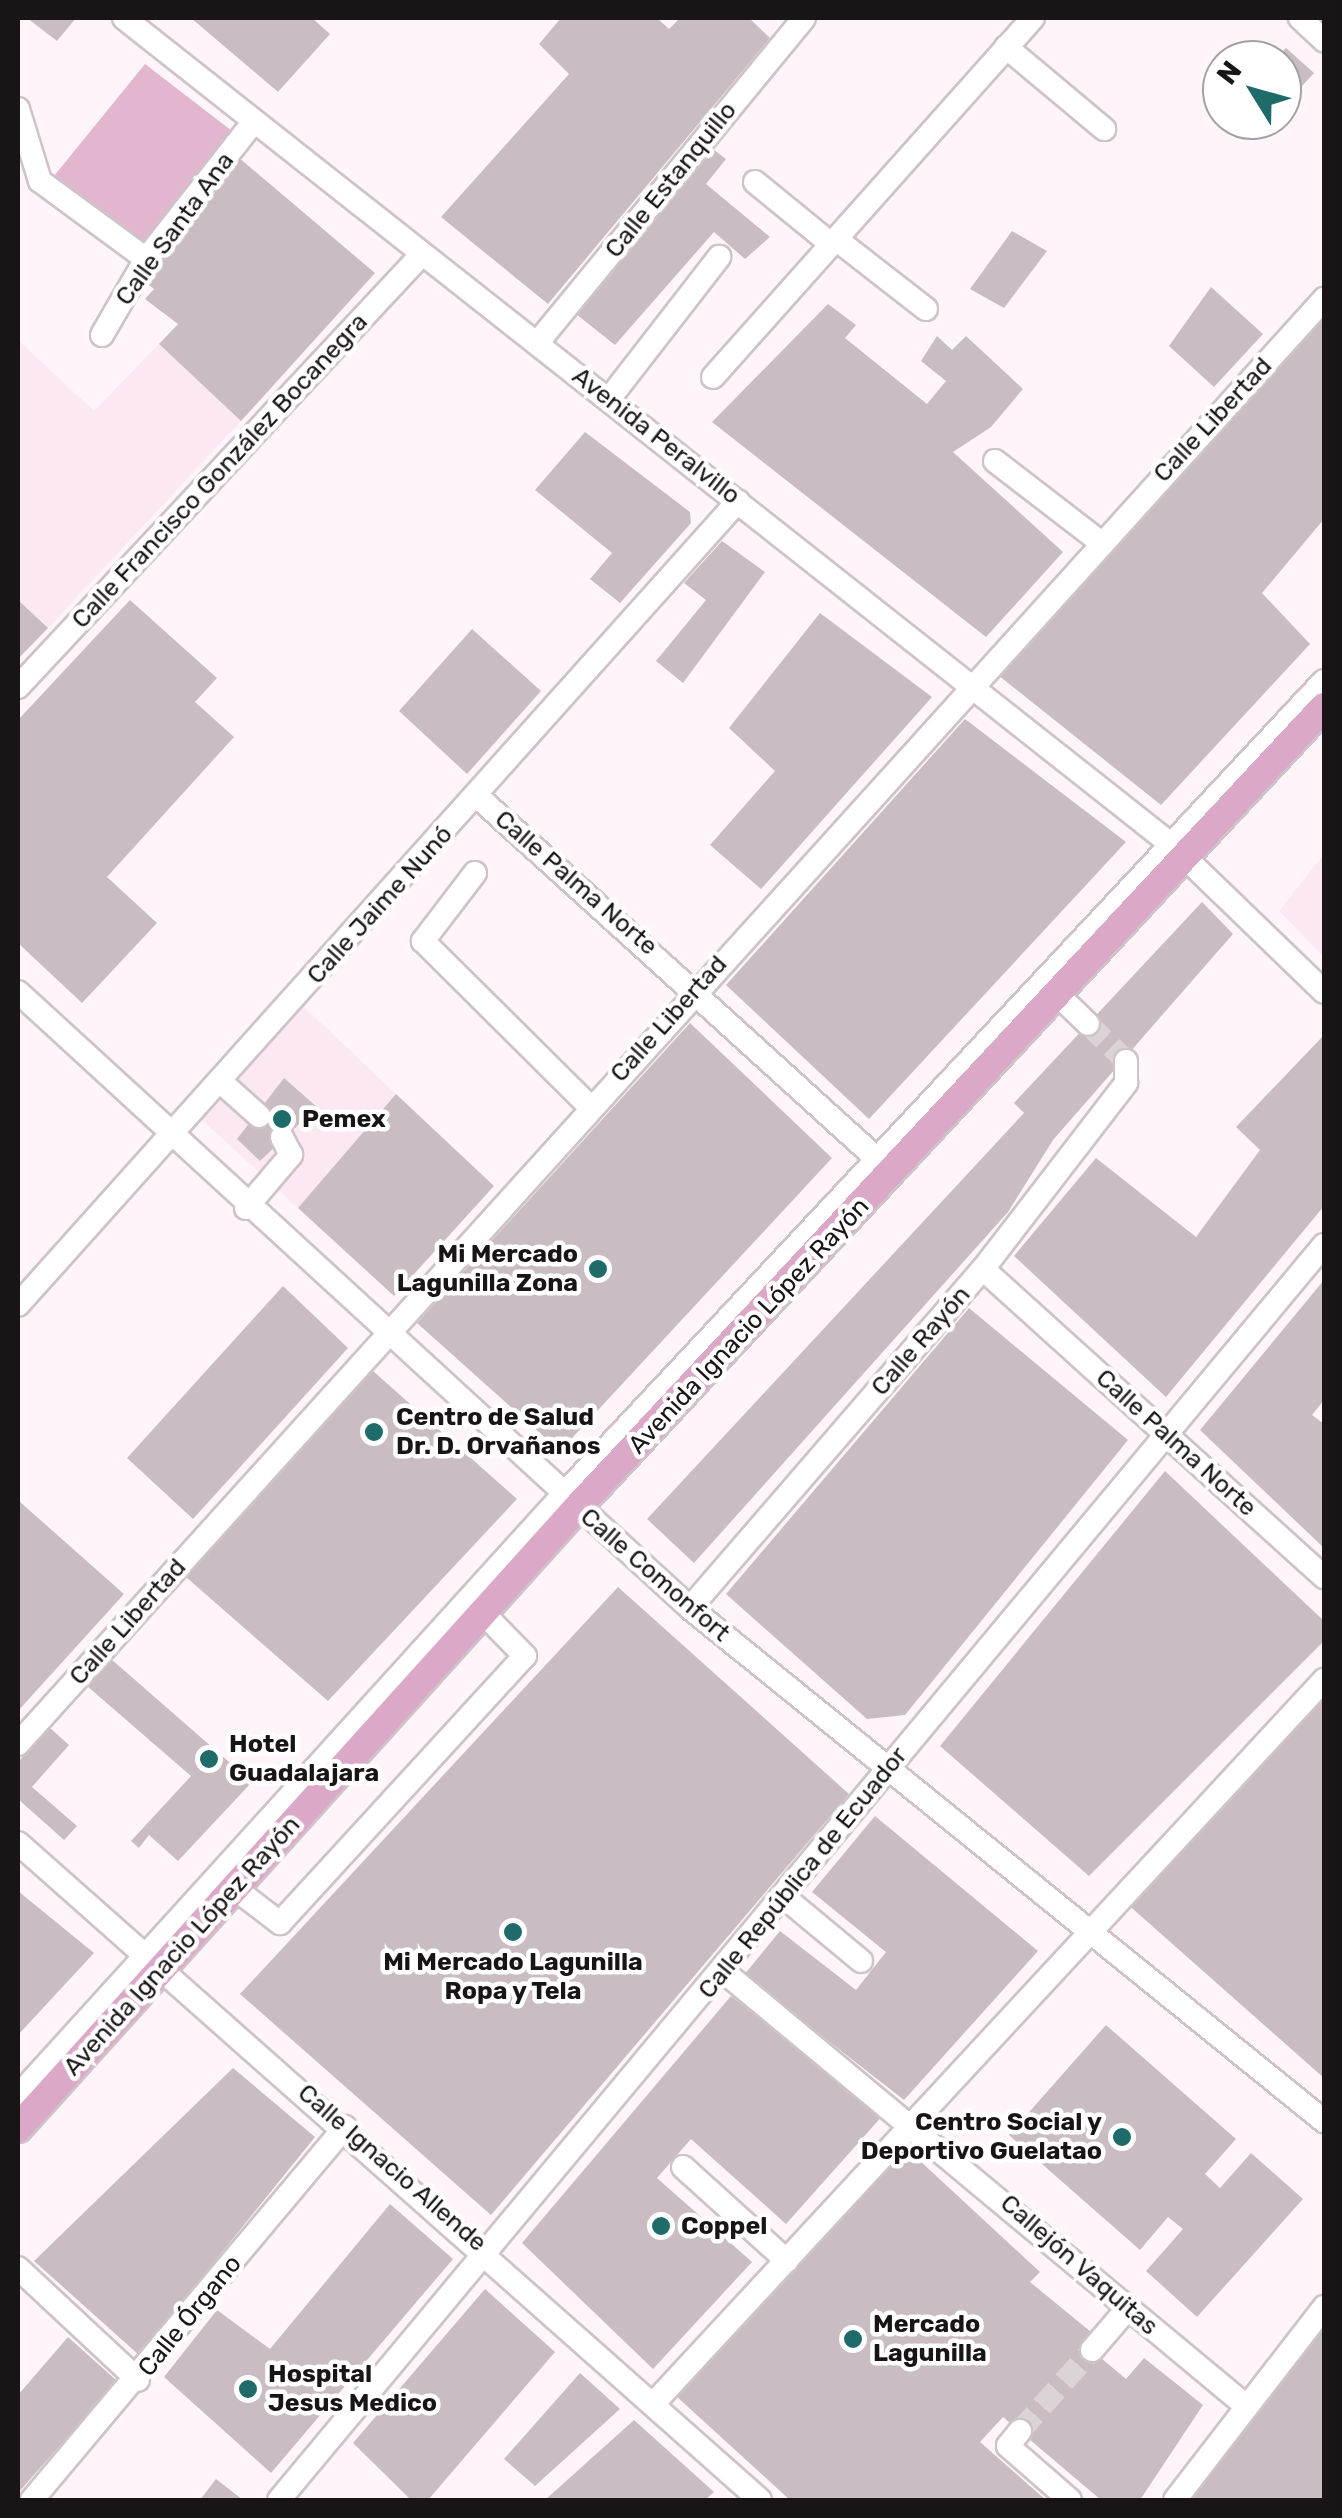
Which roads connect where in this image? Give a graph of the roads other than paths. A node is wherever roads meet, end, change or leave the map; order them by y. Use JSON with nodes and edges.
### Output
{"nodes":[{"id":1,"x":124,"y":18,"type":"edge"},
{"id":2,"x":804,"y":18,"type":"edge"},
{"id":3,"x":1033,"y":18,"type":"edge"},
{"id":4,"x":1300,"y":18,"type":"edge"},
{"id":5,"x":1324,"y":40,"type":"edge"},
{"id":6,"x":1006,"y":47,"type":"junction"},
{"id":7,"x":18,"y":109,"type":"edge"},
{"id":8,"x":251,"y":125,"type":"junction"},
{"id":9,"x":1104,"y":128,"type":"dead end"},
{"id":10,"x":755,"y":182,"type":"dead end"},
{"id":11,"x":833,"y":242,"type":"junction"},
{"id":12,"x":422,"y":254,"type":"junction"},
{"id":13,"x":720,"y":256,"type":"dead end"},
{"id":14,"x":146,"y":260,"type":"junction"},
{"id":15,"x":1324,"y":299,"type":"edge"},
{"id":16,"x":926,"y":310,"type":"dead end"},
{"id":17,"x":102,"y":335,"type":"dead end"},
{"id":18,"x":538,"y":342,"type":"junction"},
{"id":19,"x":713,"y":377,"type":"dead end"},
{"id":20,"x":609,"y":399,"type":"junction"},
{"id":21,"x":995,"y":461,"type":"dead end"},
{"id":22,"x":738,"y":501,"type":"junction"},
{"id":23,"x":1100,"y":542,"type":"junction"},
{"id":24,"x":1324,"y":681,"type":"edge"},
{"id":25,"x":18,"y":687,"type":"edge"},
{"id":26,"x":972,"y":687,"type":"junction"},
{"id":27,"x":1324,"y":707,"type":"edge"},
{"id":28,"x":478,"y":797,"type":"junction"},
{"id":29,"x":1179,"y":851,"type":"junction"},
{"id":30,"x":475,"y":873,"type":"dead end"},
{"id":31,"x":696,"y":988,"type":"junction"},
{"id":32,"x":18,"y":992,"type":"edge"},
{"id":33,"x":1324,"y":992,"type":"edge"},
{"id":34,"x":1059,"y":996,"type":"junction"},
{"id":35,"x":1088,"y":1024,"type":"tunnel mouth"},
{"id":36,"x":1126,"y":1061,"type":"dead end"},
{"id":37,"x":220,"y":1082,"type":"junction"},
{"id":38,"x":590,"y":1107,"type":"junction"},
{"id":39,"x":258,"y":1116,"type":"dead end"},
{"id":40,"x":168,"y":1135,"type":"junction"},
{"id":41,"x":282,"y":1137,"type":"dead end"},
{"id":42,"x":886,"y":1167,"type":"junction"},
{"id":43,"x":246,"y":1208,"type":"junction"},
{"id":44,"x":1324,"y":1245,"type":"edge"},
{"id":45,"x":983,"y":1269,"type":"junction"},
{"id":46,"x":18,"y":1305,"type":"edge"},
{"id":47,"x":386,"y":1336,"type":"junction"},
{"id":48,"x":1167,"y":1437,"type":"junction"},
{"id":49,"x":570,"y":1501,"type":"junction"},
{"id":50,"x":1324,"y":1577,"type":"edge"},
{"id":51,"x":690,"y":1608,"type":"junction"},
{"id":52,"x":485,"y":1615,"type":"junction"},
{"id":53,"x":1324,"y":1680,"type":"edge"},
{"id":54,"x":18,"y":1744,"type":"edge"},
{"id":55,"x":885,"y":1772,"type":"junction"},
{"id":56,"x":18,"y":1843,"type":"edge"},
{"id":57,"x":234,"y":1888,"type":"junction"},
{"id":58,"x":784,"y":1897,"type":"junction"},
{"id":59,"x":1086,"y":1928,"type":"junction"},
{"id":60,"x":153,"y":1961,"type":"junction"},
{"id":61,"x":862,"y":1961,"type":"dead end"},
{"id":62,"x":723,"y":1972,"type":"junction"},
{"id":63,"x":18,"y":2096,"type":"edge"},
{"id":64,"x":1324,"y":2121,"type":"edge"},
{"id":65,"x":912,"y":2123,"type":"junction"},
{"id":66,"x":18,"y":2128,"type":"edge"},
{"id":67,"x":344,"y":2128,"type":"junction"},
{"id":68,"x":683,"y":2167,"type":"dead end"},
{"id":69,"x":488,"y":2251,"type":"junction"},
{"id":70,"x":787,"y":2260,"type":"junction"},
{"id":71,"x":18,"y":2268,"type":"edge"},
{"id":72,"x":1324,"y":2307,"type":"edge"},
{"id":73,"x":1128,"y":2308,"type":"junction"},
{"id":74,"x":1092,"y":2350,"type":"tunnel mouth"},
{"id":75,"x":138,"y":2380,"type":"junction"},
{"id":76,"x":654,"y":2403,"type":"junction"},
{"id":77,"x":1246,"y":2406,"type":"junction"},
{"id":78,"x":1014,"y":2438,"type":"dead end"},
{"id":79,"x":32,"y":2500,"type":"edge"},
{"id":80,"x":279,"y":2500,"type":"edge"},
{"id":81,"x":760,"y":2500,"type":"edge"},
{"id":82,"x":1070,"y":2500,"type":"edge"},
{"id":83,"x":1176,"y":2500,"type":"edge"}],
"edges":[{"from":1,"to":8,"type":"street","name":"Avenida Peralvillo"},
{"from":2,"to":18,"type":"street","name":"Calle Estanquillo"},
{"from":3,"to":6,"type":"street"},
{"from":4,"to":5,"type":"street"},
{"from":6,"to":9,"type":"street"},
{"from":6,"to":11,"type":"street"},
{"from":7,"to":14,"type":"street"},
{"from":8,"to":12,"type":"street","name":"Avenida Peralvillo"},
{"from":8,"to":14,"type":"street","name":"Calle Santa Ana"},
{"from":10,"to":11,"type":"street"},
{"from":11,"to":16,"type":"street"},
{"from":11,"to":19,"type":"street"},
{"from":12,"to":18,"type":"street","name":"Avenida Peralvillo"},
{"from":12,"to":25,"type":"street","name":"Calle Francisco González Bocanegra"},
{"from":13,"to":20,"type":"street"},
{"from":14,"to":17,"type":"street","name":"Calle Santa Ana"},
{"from":15,"to":23,"type":"street","name":"Calle Libertad"},
{"from":18,"to":20,"type":"street","name":"Avenida Peralvillo"},
{"from":20,"to":22,"type":"street","name":"Avenida Peralvillo"},
{"from":21,"to":23,"type":"street"},
{"from":22,"to":26,"type":"street","name":"Avenida Peralvillo"},
{"from":22,"to":28,"type":"street","name":"Calle Jaime Nunó"},
{"from":23,"to":26,"type":"street","name":"Calle Libertad"},
{"from":24,"to":29,"type":"street"},
{"from":26,"to":29,"type":"street","name":"Avenida Peralvillo"},
{"from":26,"to":31,"type":"street","name":"Calle Libertad"},
{"from":27,"to":29,"type":"main road","name":"Avenida Ignacio López Rayón"},
{"from":28,"to":31,"type":"street","name":"Calle Palma Norte"},
{"from":28,"to":37,"type":"street","name":"Calle Jaime Nunó"},
{"from":29,"to":33,"type":"street","name":"Avenida Peralvillo"},
{"from":29,"to":34,"type":"main road","name":"Avenida Ignacio López Rayón"},
{"from":29,"to":42,"type":"street"},
{"from":30,"to":38,"type":"street"},
{"from":31,"to":38,"type":"street","name":"Calle Libertad"},
{"from":31,"to":42,"type":"street","name":"Calle Palma Norte"},
{"from":32,"to":40,"type":"street","name":"Calle Comonfort"},
{"from":34,"to":35,"type":"street"},
{"from":34,"to":42,"type":"main road","name":"Avenida Ignacio López Rayón"},
{"from":36,"to":45,"type":"street","name":"Calle Rayón"},
{"from":37,"to":39,"type":"street"},
{"from":37,"to":40,"type":"street","name":"Calle Jaime Nunó"},
{"from":38,"to":47,"type":"street","name":"Calle Libertad"},
{"from":40,"to":43,"type":"street","name":"Calle Comonfort"},
{"from":40,"to":46,"type":"street","name":"Calle Jaime Nunó"},
{"from":41,"to":43,"type":"street"},
{"from":42,"to":49,"type":"main road","name":"Avenida Ignacio López Rayón"},
{"from":43,"to":47,"type":"street","name":"Calle Comonfort"},
{"from":44,"to":48,"type":"street","name":"Calle República de Ecuador"},
{"from":45,"to":48,"type":"street","name":"Calle Palma Norte"},
{"from":45,"to":51,"type":"street","name":"Calle Rayón"},
{"from":47,"to":49,"type":"street","name":"Calle Comonfort"},
{"from":47,"to":54,"type":"street","name":"Calle Libertad"},
{"from":48,"to":50,"type":"street","name":"Calle Palma Norte"},
{"from":48,"to":55,"type":"street","name":"Calle República de Ecuador"},
{"from":49,"to":51,"type":"street","name":"Calle Comonfort"},
{"from":49,"to":52,"type":"main road","name":"Avenida Ignacio López Rayón"},
{"from":49,"to":60,"type":"street"},
{"from":51,"to":55,"type":"street","name":"Calle Comonfort"},
{"from":52,"to":57,"type":"main road","name":"Avenida Ignacio López Rayón"},
{"from":52,"to":57,"type":"street"},
{"from":53,"to":59,"type":"street"},
{"from":55,"to":58,"type":"street","name":"Calle República de Ecuador"},
{"from":55,"to":59,"type":"street","name":"Calle Comonfort"},
{"from":56,"to":60,"type":"street","name":"Calle Ignacio Allende"},
{"from":57,"to":60,"type":"main road","name":"Avenida Ignacio López Rayón"},
{"from":58,"to":61,"type":"street"},
{"from":58,"to":62,"type":"street","name":"Calle República de Ecuador"},
{"from":59,"to":64,"type":"street","name":"Calle Comonfort"},
{"from":59,"to":65,"type":"street"},
{"from":60,"to":63,"type":"street"},
{"from":60,"to":66,"type":"main road","name":"Avenida Ignacio López Rayón"},
{"from":60,"to":67,"type":"street","name":"Calle Ignacio Allende"},
{"from":62,"to":65,"type":"street","name":"Callejón Vaquitas"},
{"from":62,"to":69,"type":"street","name":"Calle República de Ecuador"},
{"from":65,"to":70,"type":"street"},
{"from":65,"to":73,"type":"street","name":"Callejón Vaquitas"},
{"from":67,"to":69,"type":"street","name":"Calle Ignacio Allende"},
{"from":67,"to":75,"type":"street","name":"Calle Órgano"},
{"from":68,"to":70,"type":"street"},
{"from":69,"to":76,"type":"street","name":"Calle Ignacio Allende"},
{"from":69,"to":80,"type":"street","name":"Calle República de Ecuador"},
{"from":70,"to":76,"type":"street"},
{"from":71,"to":75,"type":"street"},
{"from":72,"to":77,"type":"street"},
{"from":73,"to":74,"type":"street"},
{"from":73,"to":77,"type":"street","name":"Callejón Vaquitas"},
{"from":75,"to":79,"type":"street","name":"Calle Órgano"},
{"from":76,"to":81,"type":"street","name":"Calle Ignacio Allende"},
{"from":77,"to":83,"type":"street"},
{"from":78,"to":82,"type":"street"}]}
